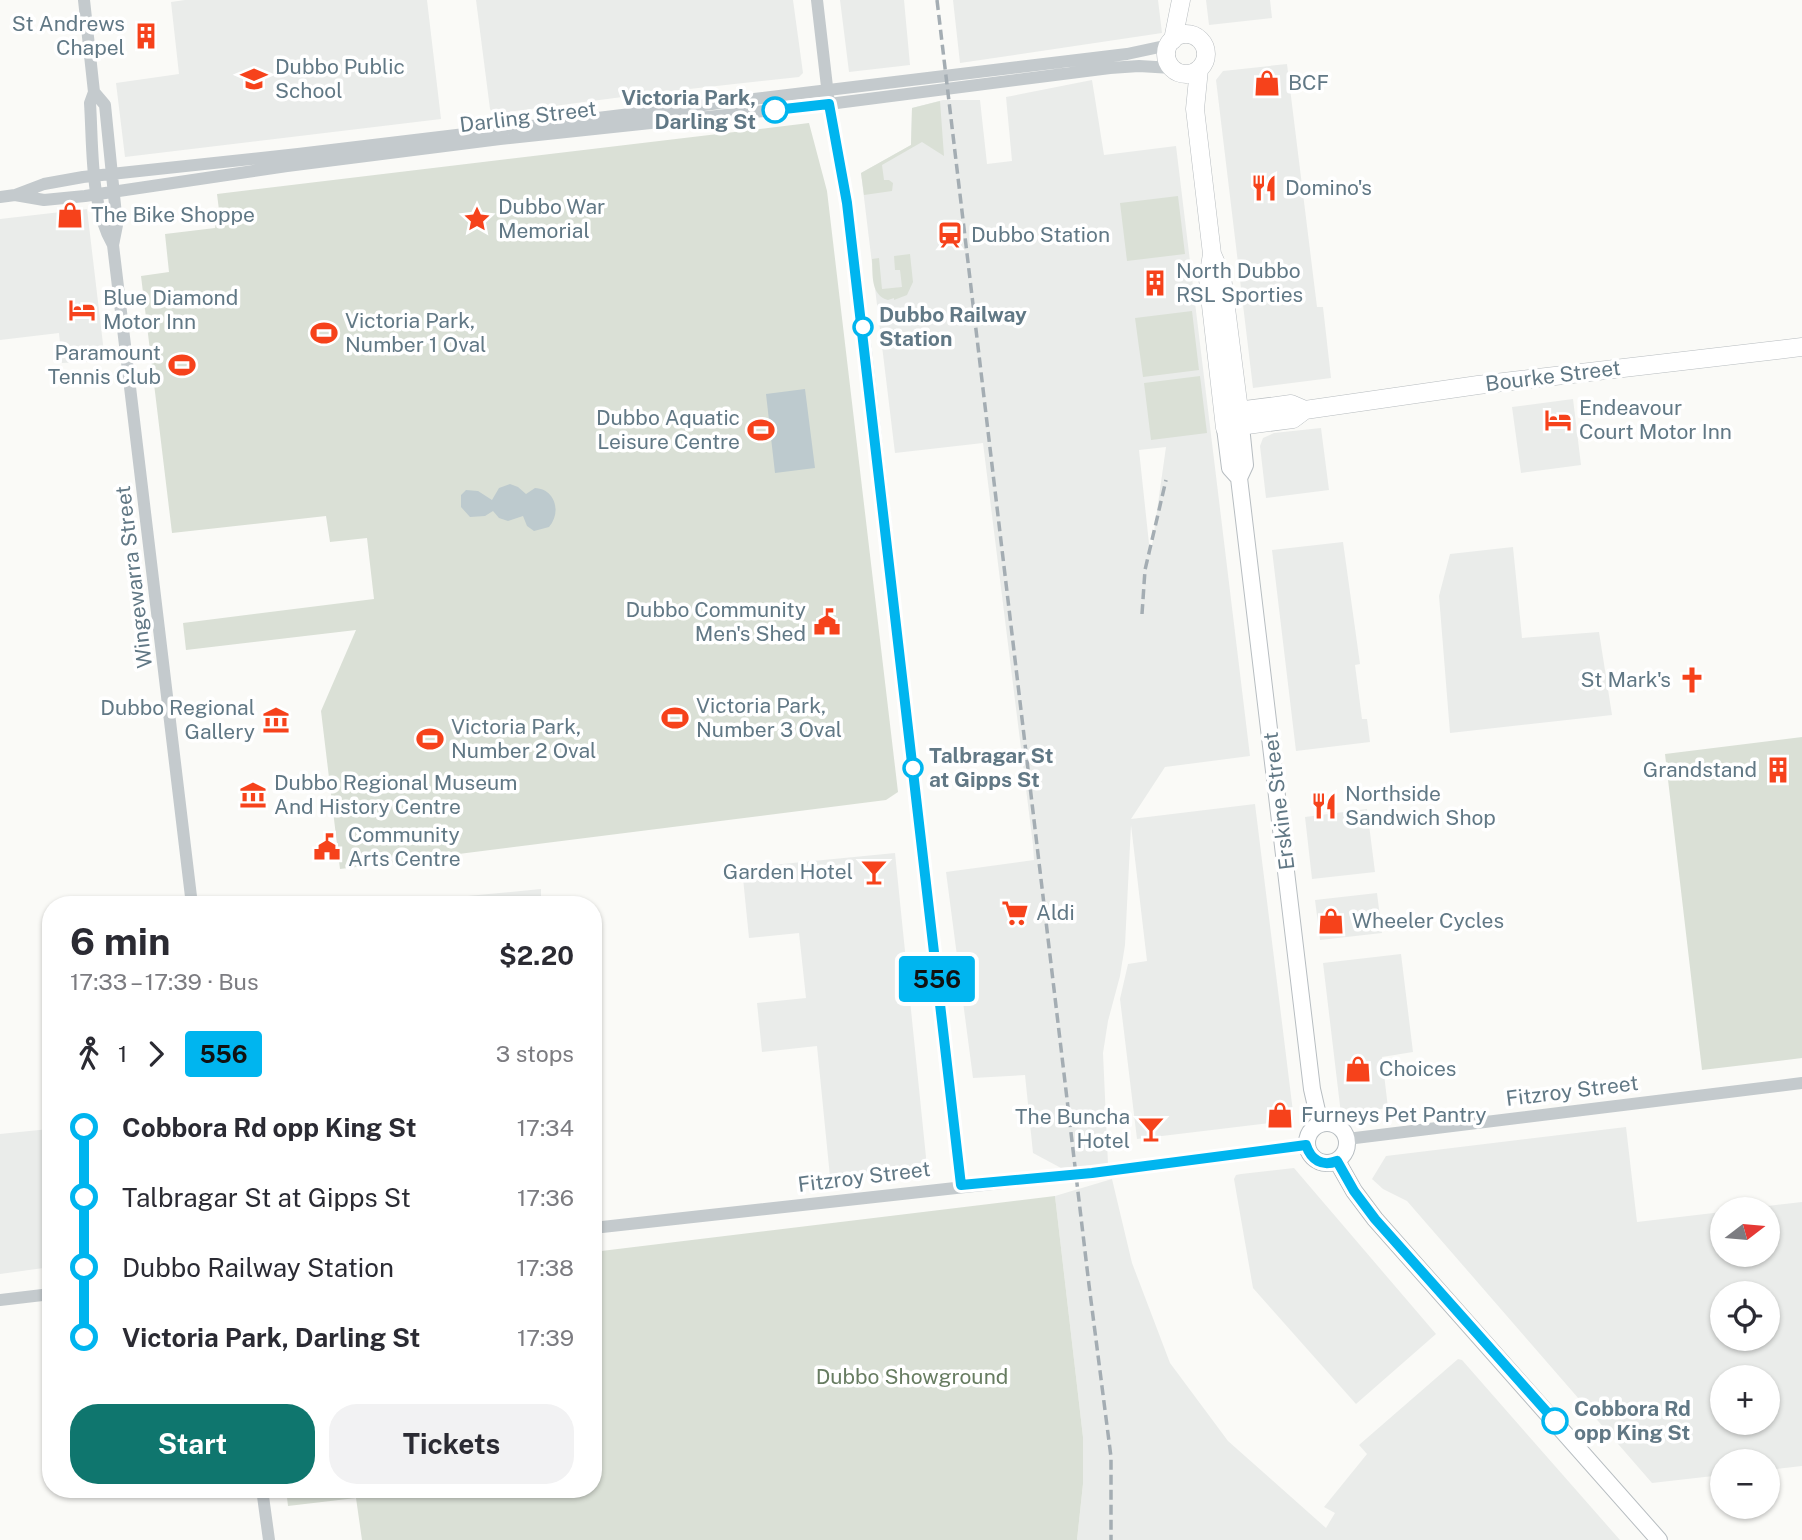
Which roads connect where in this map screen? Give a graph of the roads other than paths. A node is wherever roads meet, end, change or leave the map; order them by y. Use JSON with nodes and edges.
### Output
{"nodes":[{"id":1,"x":84,"y":0,"type":"edge"},
{"id":2,"x":817,"y":0,"type":"edge"},
{"id":3,"x":1182,"y":0,"type":"edge"},
{"id":4,"x":1196,"y":37,"type":"junction"},
{"id":5,"x":1171,"y":42,"type":"junction"},
{"id":6,"x":1199,"y":69,"type":"junction"},
{"id":7,"x":1175,"y":70,"type":"junction"},
{"id":8,"x":828,"y":90,"type":"junction"},
{"id":9,"x":94,"y":92,"type":"junction"},
{"id":10,"x":829,"y":104,"type":"junction"},
{"id":11,"x":1195,"y":109,"type":"junction"},
{"id":12,"x":113,"y":175,"type":"junction"},
{"id":13,"x":95,"y":176,"type":"junction"},
{"id":14,"x":114,"y":192,"type":"junction"},
{"id":15,"x":15,"y":195,"type":"junction"},
{"id":16,"x":97,"y":195,"type":"junction"},
{"id":17,"x":0,"y":197,"type":"edge"},
{"id":18,"x":113,"y":245,"type":"junction"},
{"id":19,"x":1802,"y":346,"type":"edge"},
{"id":20,"x":1232,"y":419,"type":"junction"},
{"id":21,"x":191,"y":896,"type":"edge"},
{"id":22,"x":1802,"y":1083,"type":"edge"},
{"id":23,"x":1320,"y":1124,"type":"junction"},
{"id":24,"x":1347,"y":1139,"type":"junction"},
{"id":25,"x":1306,"y":1145,"type":"junction"},
{"id":26,"x":1337,"y":1161,"type":"junction"},
{"id":27,"x":961,"y":1185,"type":"junction"},
{"id":28,"x":602,"y":1227,"type":"edge"},
{"id":29,"x":42,"y":1295,"type":"edge"},
{"id":30,"x":0,"y":1300,"type":"edge"},
{"id":31,"x":263,"y":1498,"type":"edge"},
{"id":32,"x":269,"y":1540,"type":"edge"},
{"id":33,"x":1659,"y":1540,"type":"edge"}],
"edges":[{"from":1,"to":9,"type":"street","name":"Wingewarra Street"},
{"from":2,"to":8,"type":"street"},
{"from":3,"to":4,"type":"highway"},
{"from":3,"to":5,"type":"highway"},
{"from":4,"to":5,"type":"highway"},
{"from":4,"to":6,"type":"highway"},
{"from":5,"to":7,"type":"highway"},
{"from":5,"to":8,"type":"street","name":"Darling Street"},
{"from":6,"to":7,"type":"highway"},
{"from":6,"to":11,"type":"highway","name":"Erskine Street"},
{"from":7,"to":10,"type":"street","name":"Darling Street"},
{"from":7,"to":11,"type":"highway","name":"Erskine Street"},
{"from":8,"to":10,"type":"street"},
{"from":8,"to":12,"type":"street","name":"Darling Street"},
{"from":9,"to":12,"type":"street","name":"Wingewarra Street"},
{"from":9,"to":13,"type":"street","name":"Wingewarra Street"},
{"from":10,"to":14,"type":"street","name":"Darling Street"},
{"from":10,"to":27,"type":"street"},
{"from":11,"to":20,"type":"highway","name":"Erskine Street"},
{"from":12,"to":13,"type":"street","name":"Darling Street"},
{"from":12,"to":14,"type":"street","name":"Wingewarra Street"},
{"from":13,"to":15,"type":"street","name":"Darling Street"},
{"from":13,"to":16,"type":"street","name":"Wingewarra Street"},
{"from":14,"to":16,"type":"street","name":"Darling Street"},
{"from":14,"to":18,"type":"street","name":"Wingewarra Street"},
{"from":15,"to":16,"type":"street","name":"Darling Street"},
{"from":15,"to":17,"type":"street","name":"Darling Street"},
{"from":16,"to":18,"type":"street","name":"Wingewarra Street"},
{"from":18,"to":21,"type":"street","name":"Wingewarra Street"},
{"from":19,"to":20,"type":"highway","name":"Bourke Street"},
{"from":20,"to":23,"type":"main road","name":"Erskine Street"},
{"from":22,"to":24,"type":"street","name":"Fitzroy Street"},
{"from":23,"to":24,"type":"main road"},
{"from":23,"to":25,"type":"main road"},
{"from":24,"to":26,"type":"main road"},
{"from":25,"to":26,"type":"main road"},
{"from":25,"to":27,"type":"street","name":"Fitzroy Street"},
{"from":26,"to":33,"type":"main road"},
{"from":27,"to":28,"type":"street","name":"Fitzroy Street"},
{"from":29,"to":30,"type":"street"},
{"from":31,"to":32,"type":"street"}]}
